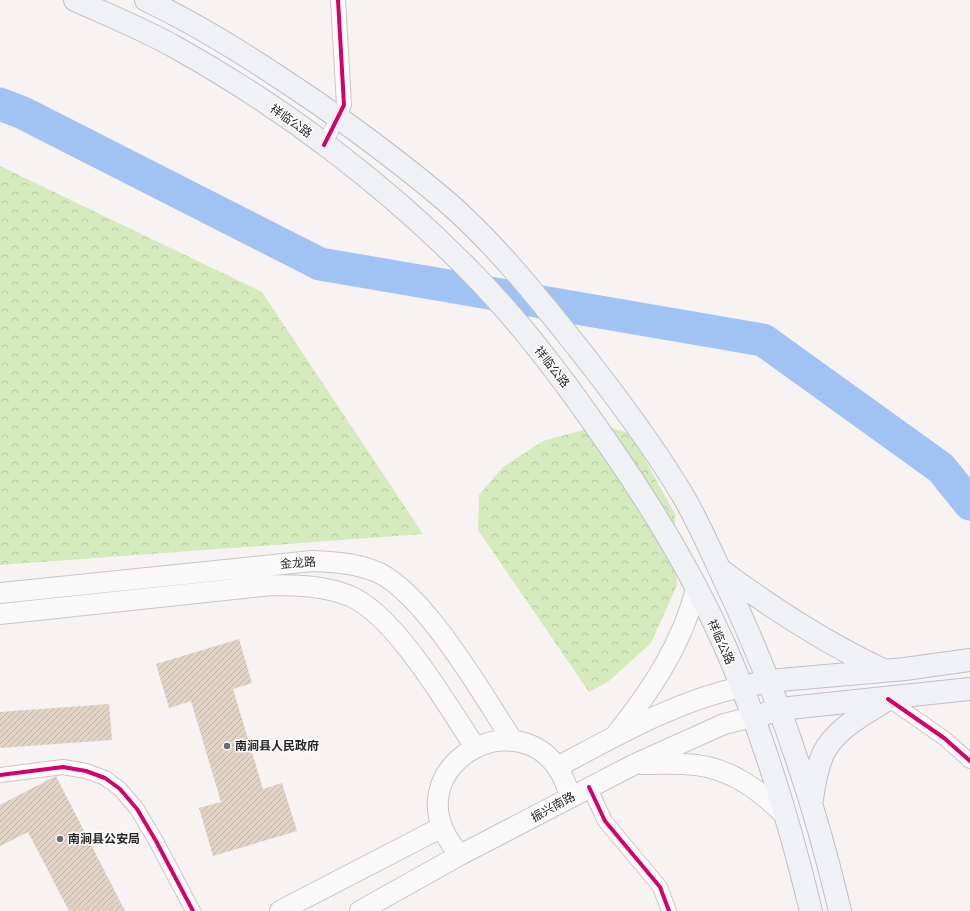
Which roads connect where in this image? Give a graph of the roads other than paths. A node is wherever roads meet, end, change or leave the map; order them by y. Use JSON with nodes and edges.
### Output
{"nodes":[{"id":1,"x":75,"y":0,"type":"edge"},
{"id":2,"x":146,"y":0,"type":"edge"},
{"id":3,"x":338,"y":0,"type":"edge"},
{"id":4,"x":339,"y":118,"type":"junction"},
{"id":5,"x":324,"y":145,"type":"junction"},
{"id":6,"x":719,"y":568,"type":"junction"},
{"id":7,"x":696,"y":589,"type":"junction"},
{"id":8,"x":0,"y":593,"type":"edge"},
{"id":9,"x":0,"y":614,"type":"edge"},
{"id":10,"x":970,"y":660,"type":"edge"},
{"id":11,"x":884,"y":671,"type":"junction"},
{"id":12,"x":769,"y":681,"type":"junction"},
{"id":13,"x":741,"y":687,"type":"junction"},
{"id":14,"x":970,"y":689,"type":"edge"},
{"id":15,"x":888,"y":699,"type":"junction"},
{"id":16,"x":780,"y":709,"type":"junction"},
{"id":17,"x":752,"y":717,"type":"junction"},
{"id":18,"x":614,"y":737,"type":"junction"},
{"id":19,"x":513,"y":741,"type":"junction"},
{"id":20,"x":475,"y":747,"type":"junction"},
{"id":21,"x":970,"y":761,"type":"edge"},
{"id":22,"x":635,"y":764,"type":"junction"},
{"id":23,"x":557,"y":767,"type":"junction"},
{"id":24,"x":0,"y":775,"type":"edge"},
{"id":25,"x":589,"y":787,"type":"junction"},
{"id":26,"x":570,"y":797,"type":"junction"},
{"id":27,"x":811,"y":802,"type":"junction"},
{"id":28,"x":785,"y":815,"type":"junction"},
{"id":29,"x":442,"y":828,"type":"junction"},
{"id":30,"x":460,"y":855,"type":"junction"},
{"id":31,"x":192,"y":911,"type":"edge"},
{"id":32,"x":280,"y":911,"type":"edge"},
{"id":33,"x":360,"y":911,"type":"edge"},
{"id":34,"x":669,"y":911,"type":"edge"},
{"id":35,"x":810,"y":911,"type":"edge"},
{"id":36,"x":840,"y":911,"type":"edge"}],
"edges":[{"from":1,"to":5,"type":"highway","name":"祥临公路"},
{"from":2,"to":4,"type":"highway"},
{"from":3,"to":4,"type":"street"},
{"from":4,"to":5,"type":"street"},
{"from":4,"to":6,"type":"highway"},
{"from":5,"to":7,"type":"highway","name":"祥临公路"},
{"from":6,"to":11,"type":"highway"},
{"from":6,"to":12,"type":"highway"},
{"from":7,"to":13,"type":"highway","name":"祥临公路"},
{"from":7,"to":18,"type":"main road"},
{"from":8,"to":19,"type":"main road","name":"金龙路"},
{"from":9,"to":20,"type":"main road","name":"金龙路"},
{"from":10,"to":11,"type":"highway"},
{"from":11,"to":12,"type":"highway"},
{"from":12,"to":13,"type":"highway"},
{"from":12,"to":16,"type":"highway"},
{"from":13,"to":17,"type":"highway","name":"祥临公路"},
{"from":13,"to":18,"type":"main road"},
{"from":14,"to":15,"type":"highway"},
{"from":15,"to":16,"type":"highway"},
{"from":15,"to":21,"type":"street"},
{"from":15,"to":27,"type":"highway"},
{"from":16,"to":17,"type":"highway"},
{"from":16,"to":27,"type":"highway"},
{"from":17,"to":22,"type":"main road","name":"振兴南路"},
{"from":17,"to":28,"type":"highway","name":"祥临公路"},
{"from":18,"to":23,"type":"main road"},
{"from":19,"to":20,"type":"main road"},
{"from":19,"to":23,"type":"main road"},
{"from":20,"to":29,"type":"main road"},
{"from":22,"to":25,"type":"main road","name":"振兴南路"},
{"from":22,"to":28,"type":"main road"},
{"from":23,"to":26,"type":"main road"},
{"from":24,"to":31,"type":"street"},
{"from":25,"to":26,"type":"main road","name":"振兴南路"},
{"from":25,"to":34,"type":"street"},
{"from":26,"to":30,"type":"main road","name":"振兴南路"},
{"from":27,"to":36,"type":"highway"},
{"from":28,"to":35,"type":"highway","name":"祥临公路"},
{"from":29,"to":30,"type":"main road"},
{"from":29,"to":32,"type":"main road"},
{"from":30,"to":33,"type":"main road","name":"振兴南路"}]}
